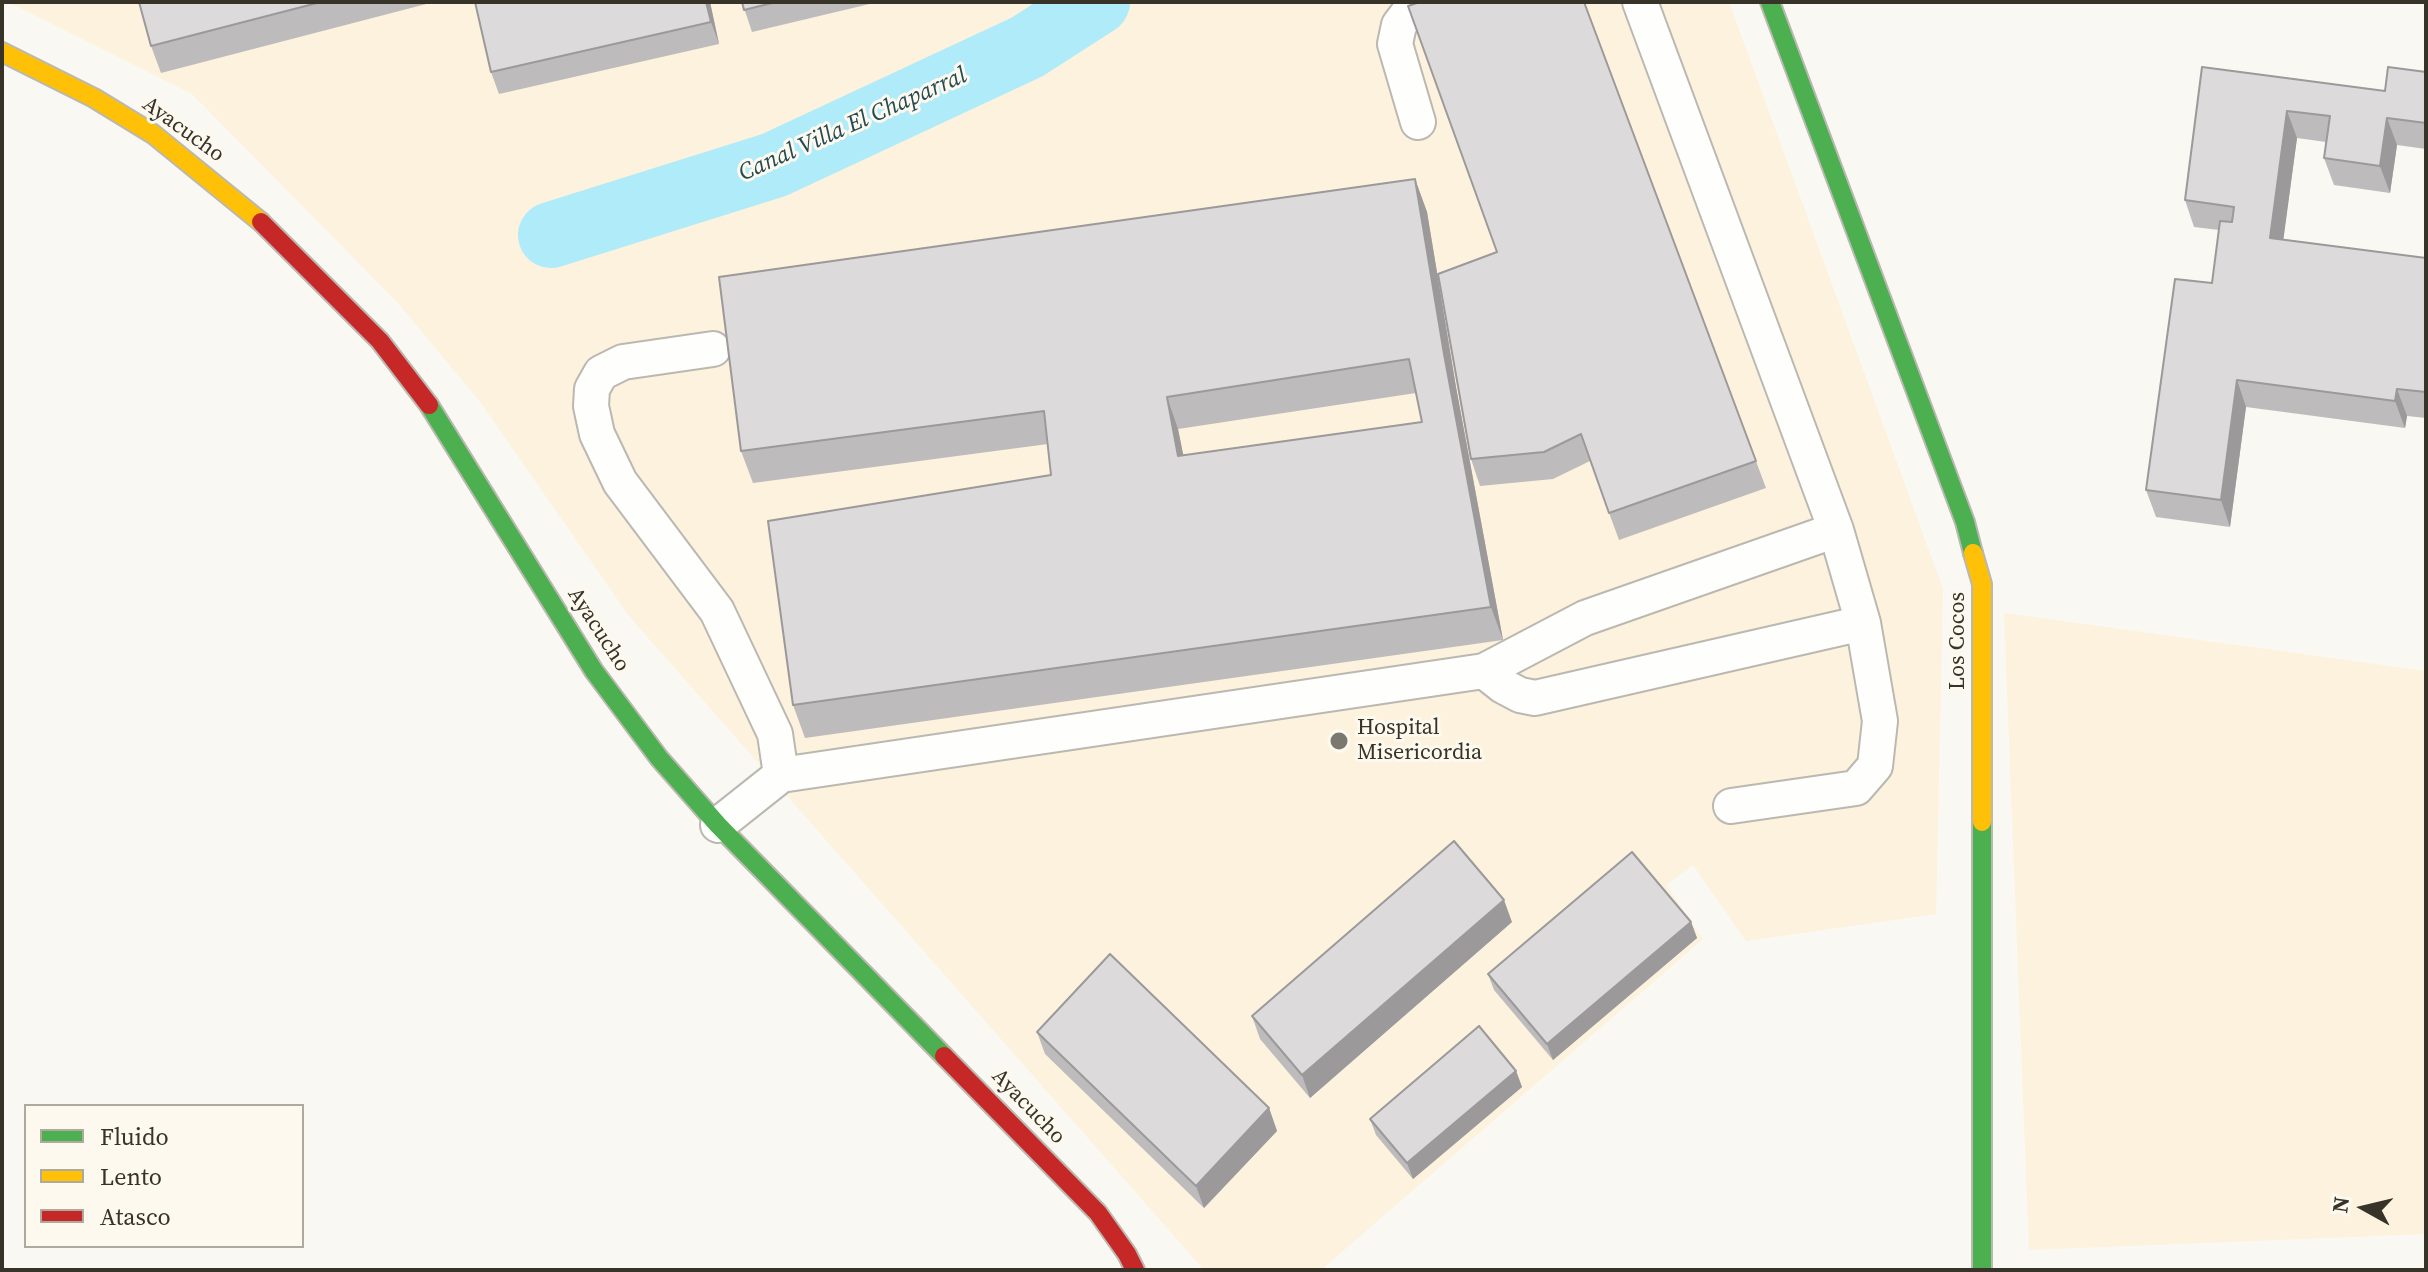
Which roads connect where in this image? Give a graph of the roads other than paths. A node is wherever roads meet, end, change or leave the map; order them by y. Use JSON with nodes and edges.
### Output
{"nodes":[{"id":1,"x":1428,"y":2,"type":"edge"},
{"id":2,"x":1640,"y":2,"type":"edge"},
{"id":3,"x":1770,"y":2,"type":"edge"},
{"id":4,"x":2,"y":52,"type":"edge"},
{"id":5,"x":1418,"y":122,"type":"dead end"},
{"id":6,"x":713,"y":349,"type":"dead end"},
{"id":7,"x":1836,"y":530,"type":"junction"},
{"id":8,"x":1863,"y":623,"type":"junction"},
{"id":9,"x":1484,"y":671,"type":"junction"},
{"id":10,"x":781,"y":775,"type":"junction"},
{"id":11,"x":1731,"y":806,"type":"dead end"},
{"id":12,"x":718,"y":825,"type":"junction"},
{"id":13,"x":1135,"y":1270,"type":"edge"},
{"id":14,"x":1982,"y":1270,"type":"edge"}],
"edges":[{"from":1,"to":5,"type":"lane"},
{"from":2,"to":7,"type":"lane"},
{"from":3,"to":14,"type":"street","name":"Los Cocos"},
{"from":4,"to":12,"type":"street","name":"Ayacucho"},
{"from":6,"to":10,"type":"lane"},
{"from":7,"to":8,"type":"lane"},
{"from":7,"to":9,"type":"lane"},
{"from":8,"to":9,"type":"lane"},
{"from":8,"to":11,"type":"lane"},
{"from":9,"to":10,"type":"lane"},
{"from":10,"to":12,"type":"lane"},
{"from":12,"to":13,"type":"street","name":"Ayacucho"}]}
